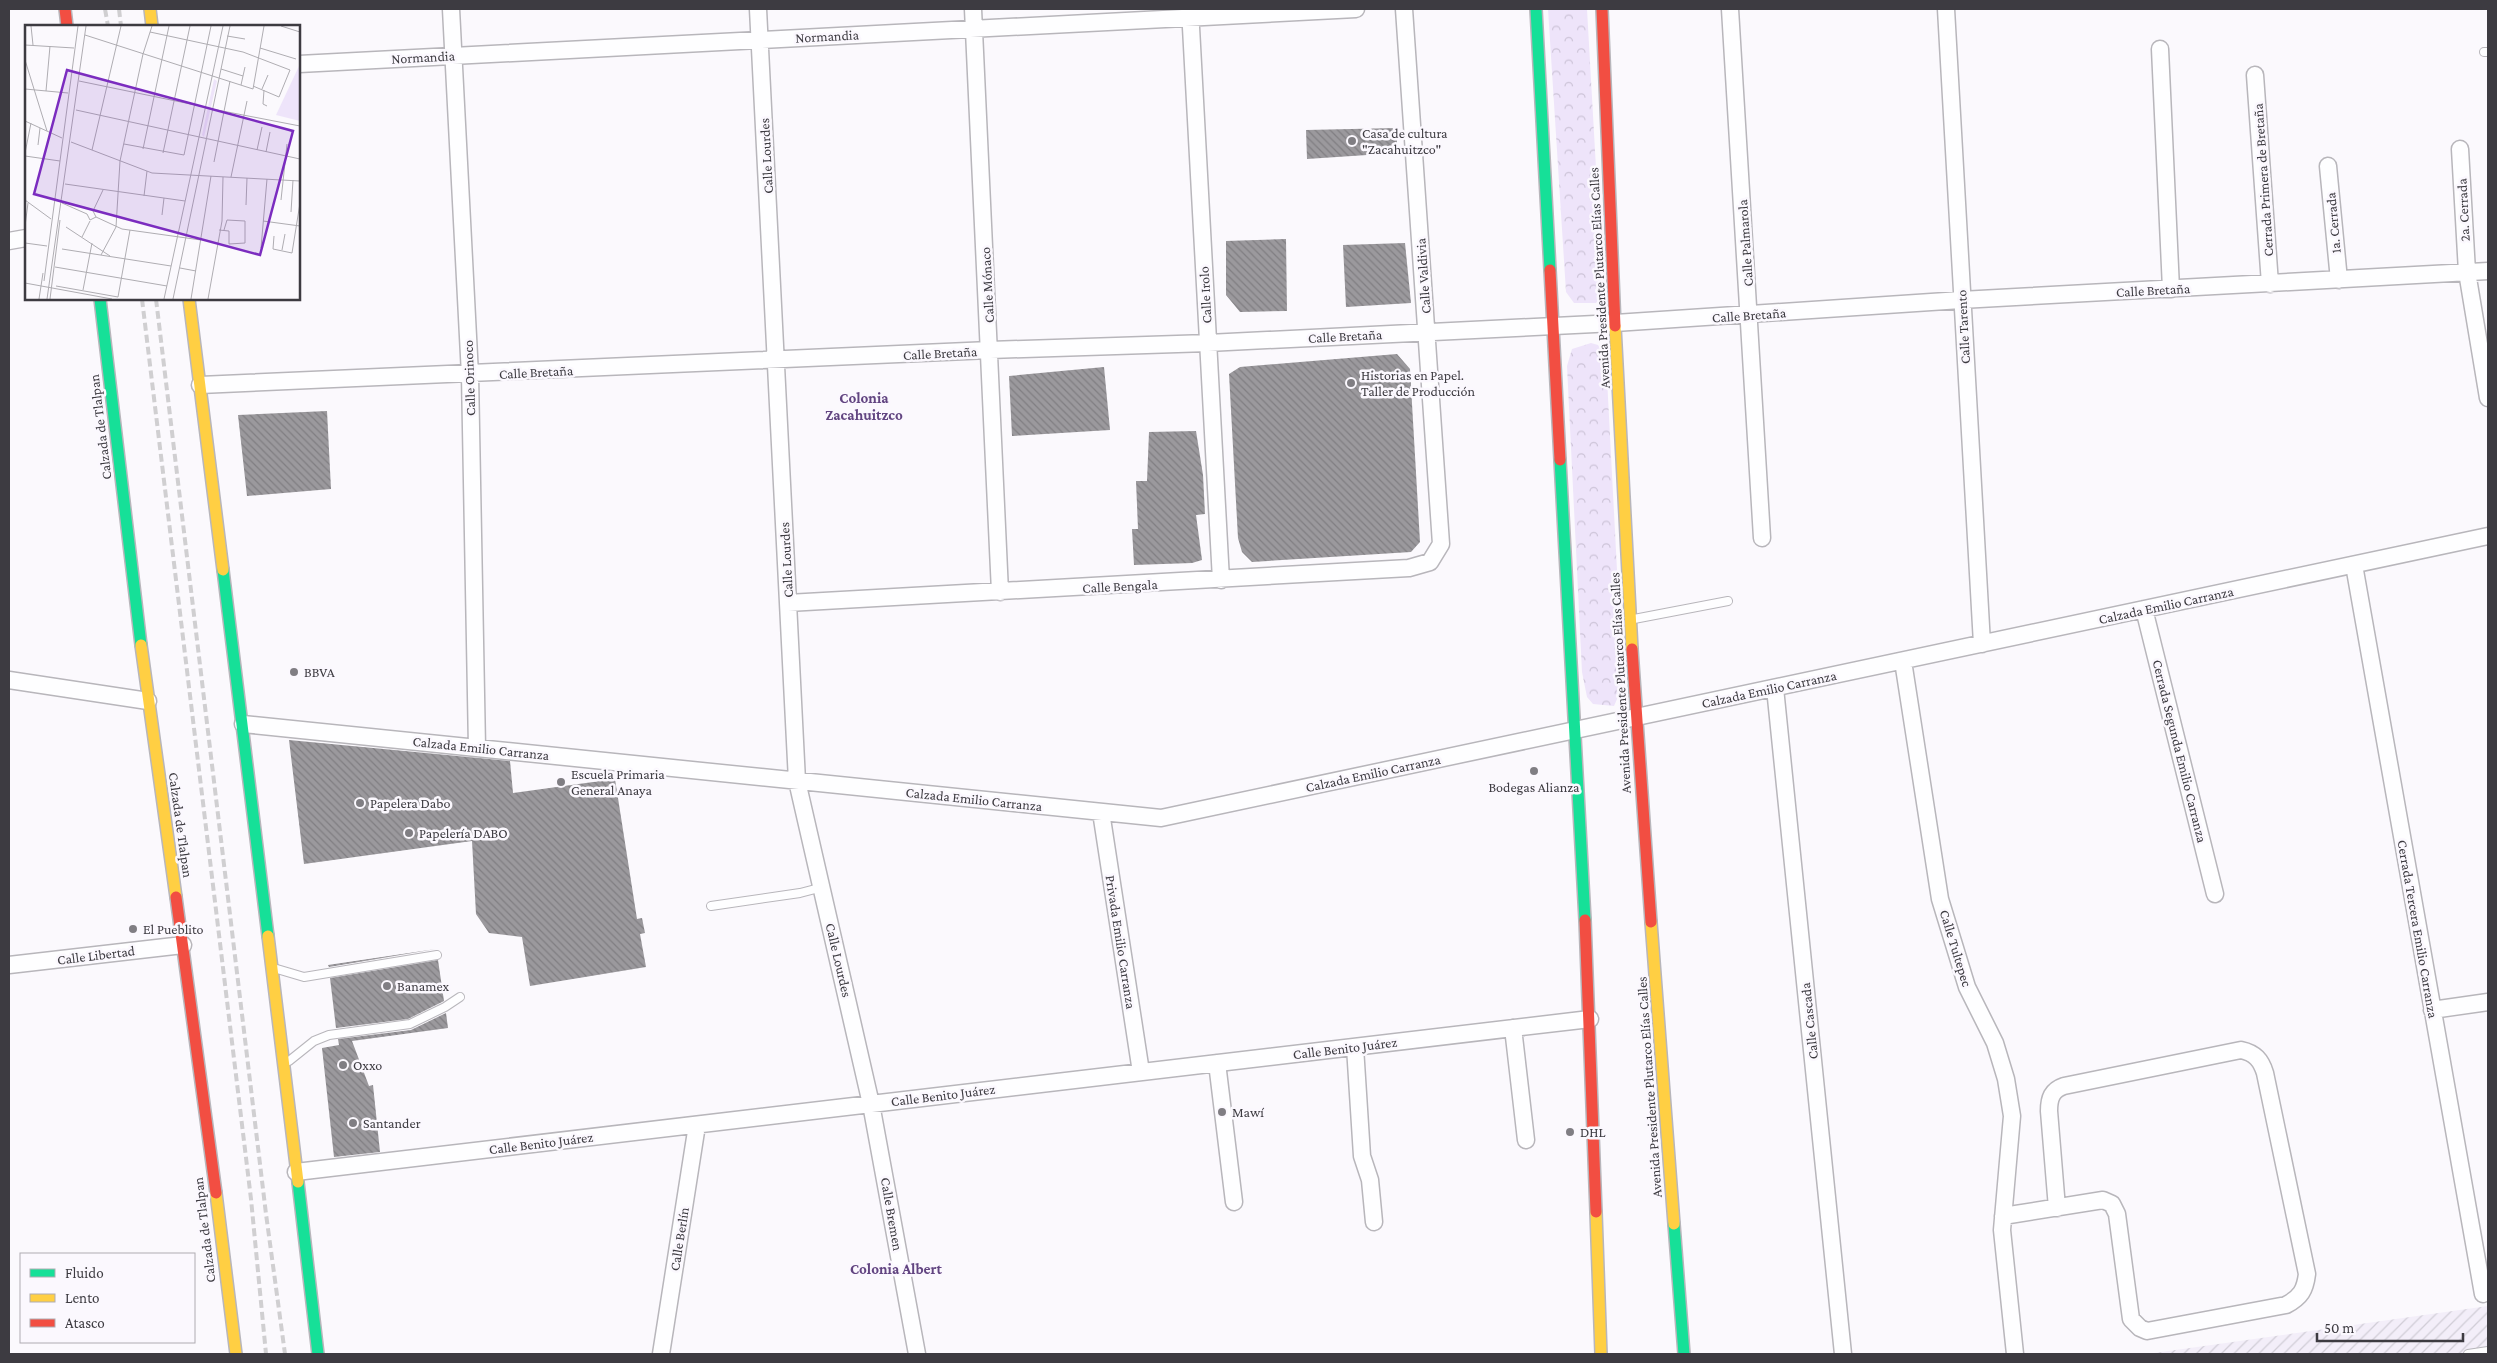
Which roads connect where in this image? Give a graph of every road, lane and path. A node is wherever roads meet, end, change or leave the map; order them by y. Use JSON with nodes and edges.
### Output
{"nodes":[{"id":1,"x":65,"y":9,"type":"edge"},
{"id":2,"x":150,"y":9,"type":"edge"},
{"id":3,"x":452,"y":9,"type":"edge"},
{"id":4,"x":758,"y":9,"type":"edge"},
{"id":5,"x":973,"y":9,"type":"edge"},
{"id":6,"x":1356,"y":9,"type":"edge"},
{"id":7,"x":1404,"y":9,"type":"edge"},
{"id":8,"x":1536,"y":9,"type":"edge"},
{"id":9,"x":1602,"y":9,"type":"edge"},
{"id":10,"x":1730,"y":9,"type":"edge"},
{"id":11,"x":1946,"y":9,"type":"edge"},
{"id":12,"x":1191,"y":13,"type":"edge"},
{"id":13,"x":67,"y":25,"type":"edge"},
{"id":14,"x":152,"y":25,"type":"edge"},
{"id":15,"x":974,"y":28,"type":"junction"},
{"id":16,"x":760,"y":40,"type":"junction"},
{"id":17,"x":2160,"y":49,"type":"dead end"},
{"id":18,"x":454,"y":55,"type":"junction"},
{"id":19,"x":300,"y":64,"type":"edge"},
{"id":20,"x":2255,"y":75,"type":"dead end"},
{"id":21,"x":2460,"y":149,"type":"dead end"},
{"id":22,"x":2328,"y":166,"type":"dead end"},
{"id":23,"x":25,"y":238,"type":"edge"},
{"id":24,"x":9,"y":241,"type":"edge"},
{"id":25,"x":2488,"y":271,"type":"edge"},
{"id":26,"x":2466,"y":272,"type":"junction"},
{"id":27,"x":2339,"y":280,"type":"junction"},
{"id":28,"x":2270,"y":284,"type":"junction"},
{"id":29,"x":2171,"y":289,"type":"junction"},
{"id":30,"x":100,"y":300,"type":"edge"},
{"id":31,"x":189,"y":300,"type":"edge"},
{"id":32,"x":1961,"y":300,"type":"junction"},
{"id":33,"x":1750,"y":315,"type":"junction"},
{"id":34,"x":1615,"y":323,"type":"junction"},
{"id":35,"x":1554,"y":325,"type":"junction"},
{"id":36,"x":1426,"y":331,"type":"junction"},
{"id":37,"x":1208,"y":343,"type":"junction"},
{"id":38,"x":990,"y":350,"type":"junction"},
{"id":39,"x":776,"y":361,"type":"junction"},
{"id":40,"x":470,"y":375,"type":"junction"},
{"id":41,"x":200,"y":385,"type":"junction"},
{"id":42,"x":2488,"y":398,"type":"edge"},
{"id":43,"x":2488,"y":536,"type":"edge"},
{"id":44,"x":1762,"y":538,"type":"dead end"},
{"id":45,"x":1441,"y":544,"type":"joint"},
{"id":46,"x":2354,"y":565,"type":"junction"},
{"id":47,"x":1221,"y":580,"type":"junction"},
{"id":48,"x":1000,"y":592,"type":"junction"},
{"id":49,"x":1728,"y":601,"type":"dead end"},
{"id":50,"x":788,"y":603,"type":"junction"},
{"id":51,"x":2144,"y":609,"type":"junction"},
{"id":52,"x":1632,"y":619,"type":"junction"},
{"id":53,"x":1982,"y":644,"type":"junction"},
{"id":54,"x":1903,"y":661,"type":"junction"},
{"id":55,"x":9,"y":680,"type":"edge"},
{"id":56,"x":1775,"y":688,"type":"junction"},
{"id":57,"x":148,"y":701,"type":"junction"},
{"id":58,"x":1636,"y":718,"type":"junction"},
{"id":59,"x":243,"y":724,"type":"junction"},
{"id":60,"x":1575,"y":731,"type":"junction"},
{"id":61,"x":477,"y":748,"type":"junction"},
{"id":62,"x":797,"y":781,"type":"junction"},
{"id":63,"x":1101,"y":812,"type":"junction"},
{"id":64,"x":823,"y":887,"type":"junction"},
{"id":65,"x":2215,"y":894,"type":"dead end"},
{"id":66,"x":711,"y":906,"type":"dead end"},
{"id":67,"x":183,"y":946,"type":"junction"},
{"id":68,"x":437,"y":955,"type":"dead end"},
{"id":69,"x":9,"y":965,"type":"edge"},
{"id":70,"x":271,"y":967,"type":"junction"},
{"id":71,"x":460,"y":997,"type":"dead end"},
{"id":72,"x":2488,"y":1002,"type":"edge"},
{"id":73,"x":2432,"y":1010,"type":"junction"},
{"id":74,"x":1590,"y":1019,"type":"junction"},
{"id":75,"x":1513,"y":1028,"type":"junction"},
{"id":76,"x":1354,"y":1047,"type":"junction"},
{"id":77,"x":1217,"y":1063,"type":"junction"},
{"id":78,"x":283,"y":1066,"type":"junction"},
{"id":79,"x":1141,"y":1072,"type":"junction"},
{"id":80,"x":871,"y":1104,"type":"junction"},
{"id":81,"x":696,"y":1125,"type":"junction"},
{"id":82,"x":1526,"y":1140,"type":"dead end"},
{"id":83,"x":296,"y":1172,"type":"junction"},
{"id":84,"x":1234,"y":1202,"type":"dead end"},
{"id":85,"x":2057,"y":1208,"type":"junction"},
{"id":86,"x":1374,"y":1222,"type":"dead end"},
{"id":87,"x":2002,"y":1223,"type":"junction"},
{"id":88,"x":2483,"y":1294,"type":"dead end"},
{"id":89,"x":2488,"y":1352,"type":"edge"},
{"id":90,"x":236,"y":1354,"type":"edge"},
{"id":91,"x":318,"y":1354,"type":"edge"},
{"id":92,"x":661,"y":1354,"type":"edge"},
{"id":93,"x":917,"y":1354,"type":"edge"},
{"id":94,"x":1601,"y":1354,"type":"edge"},
{"id":95,"x":1684,"y":1354,"type":"edge"},
{"id":96,"x":1843,"y":1354,"type":"edge"},
{"id":97,"x":2016,"y":1354,"type":"edge"},
{"id":98,"x":2468,"y":1354,"type":"edge"}],
"edges":[{"from":1,"to":13,"type":"main road"},
{"from":2,"to":14,"type":"main road"},
{"from":3,"to":18,"type":"street","name":"Calle Orinoco"},
{"from":4,"to":16,"type":"street","name":"Calle Lourdes"},
{"from":5,"to":15,"type":"street","name":"Calle Mónaco"},
{"from":6,"to":12,"type":"street","name":"Normandia"},
{"from":7,"to":36,"type":"street","name":"Calle Valdivia"},
{"from":8,"to":35,"type":"main road"},
{"from":9,"to":34,"type":"main road","name":"Avenida Presidente Plutarco Elías Calles"},
{"from":10,"to":33,"type":"street","name":"Calle Palmarola"},
{"from":11,"to":32,"type":"street","name":"Calle Tarento"},
{"from":12,"to":15,"type":"street","name":"Normandia"},
{"from":12,"to":37,"type":"street","name":"Calle Irolo"},
{"from":15,"to":16,"type":"street","name":"Normandia"},
{"from":15,"to":38,"type":"street","name":"Calle Mónaco"},
{"from":16,"to":18,"type":"street","name":"Normandia"},
{"from":16,"to":39,"type":"street","name":"Calle Lourdes"},
{"from":17,"to":29,"type":"street"},
{"from":18,"to":19,"type":"street","name":"Normandia"},
{"from":18,"to":40,"type":"street","name":"Calle Orinoco"},
{"from":20,"to":28,"type":"street","name":"Cerrada Primera de Bretaña"},
{"from":21,"to":26,"type":"street","name":"2a. Cerrada"},
{"from":22,"to":27,"type":"street","name":"1a. Cerrada"},
{"from":23,"to":24,"type":"street"},
{"from":25,"to":26,"type":"street","name":"Calle Bretaña"},
{"from":26,"to":27,"type":"street","name":"Calle Bretaña"},
{"from":26,"to":42,"type":"street","name":"2a. Cerrada"},
{"from":27,"to":28,"type":"street","name":"Calle Bretaña"},
{"from":28,"to":29,"type":"street","name":"Calle Bretaña"},
{"from":29,"to":32,"type":"street","name":"Calle Bretaña"},
{"from":30,"to":57,"type":"main road","name":"Calzada de Tlalpan"},
{"from":31,"to":41,"type":"main road"},
{"from":32,"to":33,"type":"street","name":"Calle Bretaña"},
{"from":32,"to":53,"type":"street","name":"Calle Tarento"},
{"from":33,"to":34,"type":"street","name":"Calle Bretaña"},
{"from":33,"to":44,"type":"street","name":"Calle Palmarola"},
{"from":34,"to":35,"type":"street","name":"Calle Bretaña"},
{"from":34,"to":52,"type":"main road","name":"Avenida Presidente Plutarco Elías Calles"},
{"from":35,"to":36,"type":"street","name":"Calle Bretaña"},
{"from":35,"to":60,"type":"main road"},
{"from":36,"to":37,"type":"street","name":"Calle Bretaña"},
{"from":36,"to":45,"type":"street","name":"Calle Valdivia"},
{"from":37,"to":38,"type":"street","name":"Calle Bretaña"},
{"from":37,"to":47,"type":"street","name":"Calle Irolo"},
{"from":38,"to":39,"type":"street","name":"Calle Bretaña"},
{"from":38,"to":48,"type":"street","name":"Calle Mónaco"},
{"from":39,"to":40,"type":"street","name":"Calle Bretaña"},
{"from":39,"to":50,"type":"street","name":"Calle Lourdes"},
{"from":40,"to":41,"type":"street","name":"Calle Bretaña"},
{"from":40,"to":61,"type":"street","name":"Calle Orinoco"},
{"from":41,"to":59,"type":"main road"},
{"from":43,"to":46,"type":"street","name":"Calzada Emilio Carranza"},
{"from":45,"to":47,"type":"street","name":"Calle Bengala"},
{"from":46,"to":51,"type":"street","name":"Calzada Emilio Carranza"},
{"from":46,"to":73,"type":"street","name":"Cerrada Tercera Emilio Carranza"},
{"from":47,"to":48,"type":"street","name":"Calle Bengala"},
{"from":48,"to":50,"type":"street","name":"Calle Bengala"},
{"from":49,"to":52,"type":"lane"},
{"from":50,"to":62,"type":"street","name":"Calle Lourdes"},
{"from":51,"to":53,"type":"street","name":"Calzada Emilio Carranza"},
{"from":51,"to":65,"type":"street","name":"Cerrada Segunda Emilio Carranza"},
{"from":52,"to":58,"type":"main road","name":"Avenida Presidente Plutarco Elías Calles"},
{"from":53,"to":54,"type":"street","name":"Calzada Emilio Carranza"},
{"from":54,"to":56,"type":"street","name":"Calzada Emilio Carranza"},
{"from":54,"to":87,"type":"street","name":"Calle Tultepec"},
{"from":55,"to":57,"type":"street"},
{"from":56,"to":58,"type":"street","name":"Calzada Emilio Carranza"},
{"from":56,"to":96,"type":"street","name":"Calle Cascada"},
{"from":57,"to":67,"type":"main road","name":"Calzada de Tlalpan"},
{"from":58,"to":60,"type":"street","name":"Calzada Emilio Carranza"},
{"from":58,"to":95,"type":"main road","name":"Avenida Presidente Plutarco Elías Calles"},
{"from":59,"to":61,"type":"street","name":"Calzada Emilio Carranza"},
{"from":59,"to":70,"type":"main road"},
{"from":60,"to":63,"type":"street","name":"Calzada Emilio Carranza"},
{"from":60,"to":74,"type":"main road"},
{"from":61,"to":62,"type":"street","name":"Calzada Emilio Carranza"},
{"from":62,"to":63,"type":"street","name":"Calzada Emilio Carranza"},
{"from":62,"to":64,"type":"street","name":"Calle Lourdes"},
{"from":63,"to":79,"type":"street","name":"Privada Emilio Carranza"},
{"from":64,"to":66,"type":"lane"},
{"from":64,"to":80,"type":"street","name":"Calle Lourdes"},
{"from":67,"to":69,"type":"street","name":"Calle Libertad"},
{"from":67,"to":90,"type":"main road","name":"Calzada de Tlalpan"},
{"from":68,"to":70,"type":"lane"},
{"from":70,"to":78,"type":"main road"},
{"from":71,"to":78,"type":"lane"},
{"from":72,"to":73,"type":"street"},
{"from":73,"to":88,"type":"street","name":"Cerrada Tercera Emilio Carranza"},
{"from":74,"to":75,"type":"street","name":"Calle Benito Juárez"},
{"from":74,"to":94,"type":"main road"},
{"from":75,"to":76,"type":"street","name":"Calle Benito Juárez"},
{"from":75,"to":82,"type":"street"},
{"from":76,"to":77,"type":"street","name":"Calle Benito Juárez"},
{"from":76,"to":86,"type":"street"},
{"from":77,"to":79,"type":"street","name":"Calle Benito Juárez"},
{"from":77,"to":84,"type":"street"},
{"from":78,"to":83,"type":"main road"},
{"from":79,"to":80,"type":"street","name":"Calle Benito Juárez"},
{"from":80,"to":81,"type":"street","name":"Calle Benito Juárez"},
{"from":80,"to":93,"type":"street","name":"Calle Bremen"},
{"from":81,"to":83,"type":"street","name":"Calle Benito Juárez"},
{"from":81,"to":92,"type":"street","name":"Calle Berlín"},
{"from":83,"to":91,"type":"main road"},
{"from":85,"to":85,"type":"street"},
{"from":85,"to":87,"type":"street"},
{"from":87,"to":97,"type":"street","name":"Calle Tultepec"},
{"from":89,"to":98,"type":"lane"}]}
